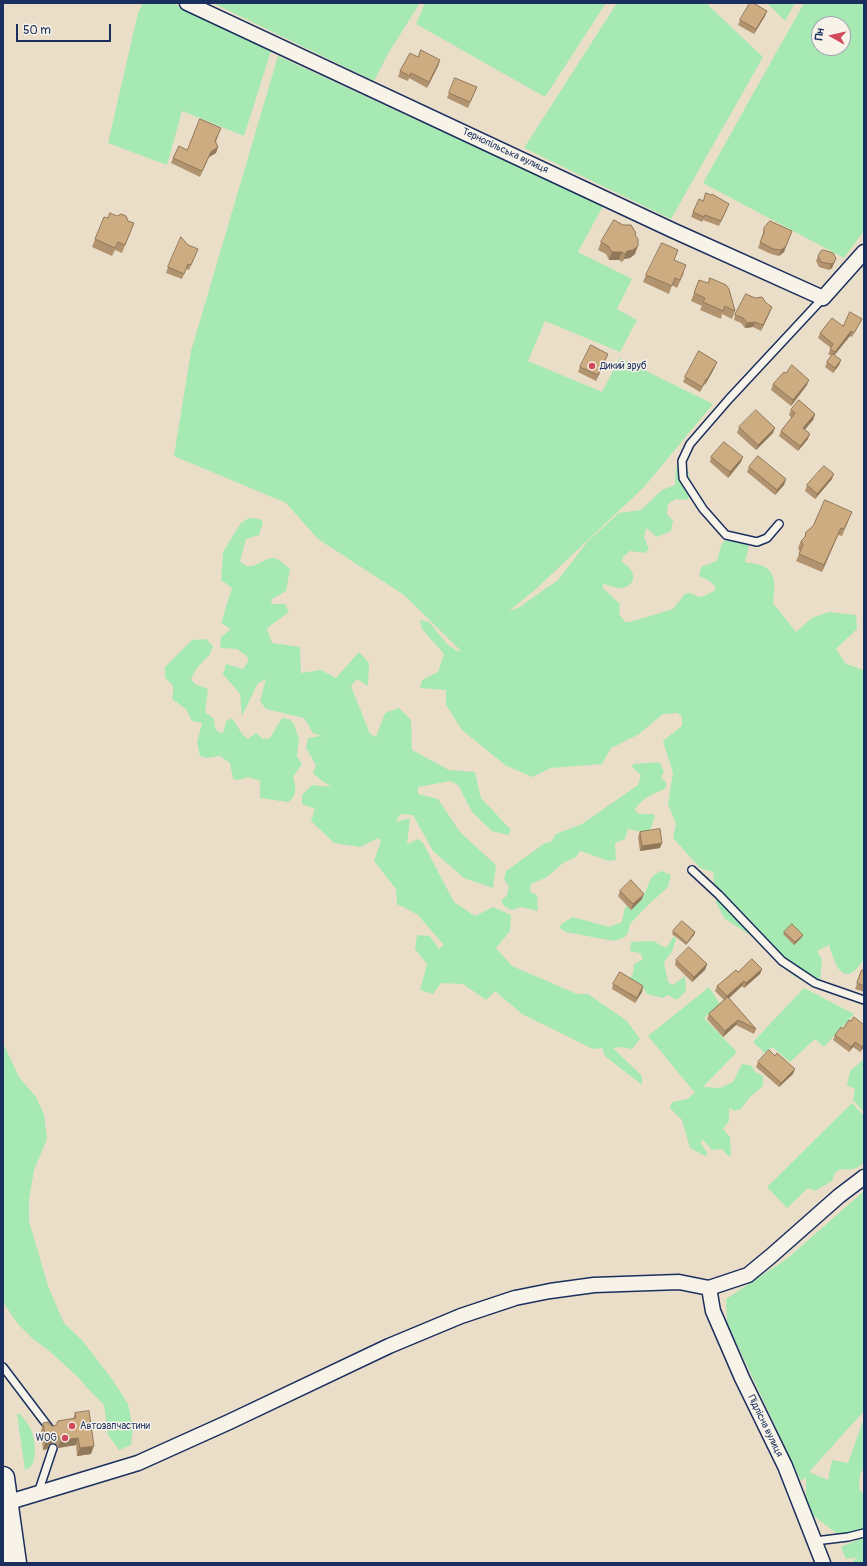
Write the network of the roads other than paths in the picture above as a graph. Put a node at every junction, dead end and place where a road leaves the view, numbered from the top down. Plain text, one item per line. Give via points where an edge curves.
1 (187, 3) edge
2 (864, 252) edge
3 (823, 298) junction
4 (779, 524) dead end
5 (692, 870) dead end
6 (864, 1000) edge
7 (864, 1176) edge
8 (709, 1288) junction
9 (3, 1367) edge
10 (50, 1430) edge
11 (53, 1448) edge
12 (3, 1478) edge
13 (38, 1494) junction
14 (6, 1503) junction
15 (864, 1533) edge
16 (815, 1541) junction
17 (12, 1559) edge
18 (823, 1563) edge

1 - 3 street, Тернопільська вулиця
2 - 3 street
3 - 4 lane via 724,404 690,444 682,461 683,478 703,509 726,534 757,542 767,538
5 - 6 lane via 719,894 782,961 816,983
7 - 8 street via 748,1275
8 - 13 street via 678,1282 594,1285 515,1298 461,1316 390,1346 138,1463
8 - 16 street, Підлісна вулиця via 712,1311 785,1466
9 - 10 lane
11 - 13 lane
12 - 14 highway
13 - 14 street
14 - 17 highway
15 - 16 lane
16 - 18 street, Підлісна вулиця

